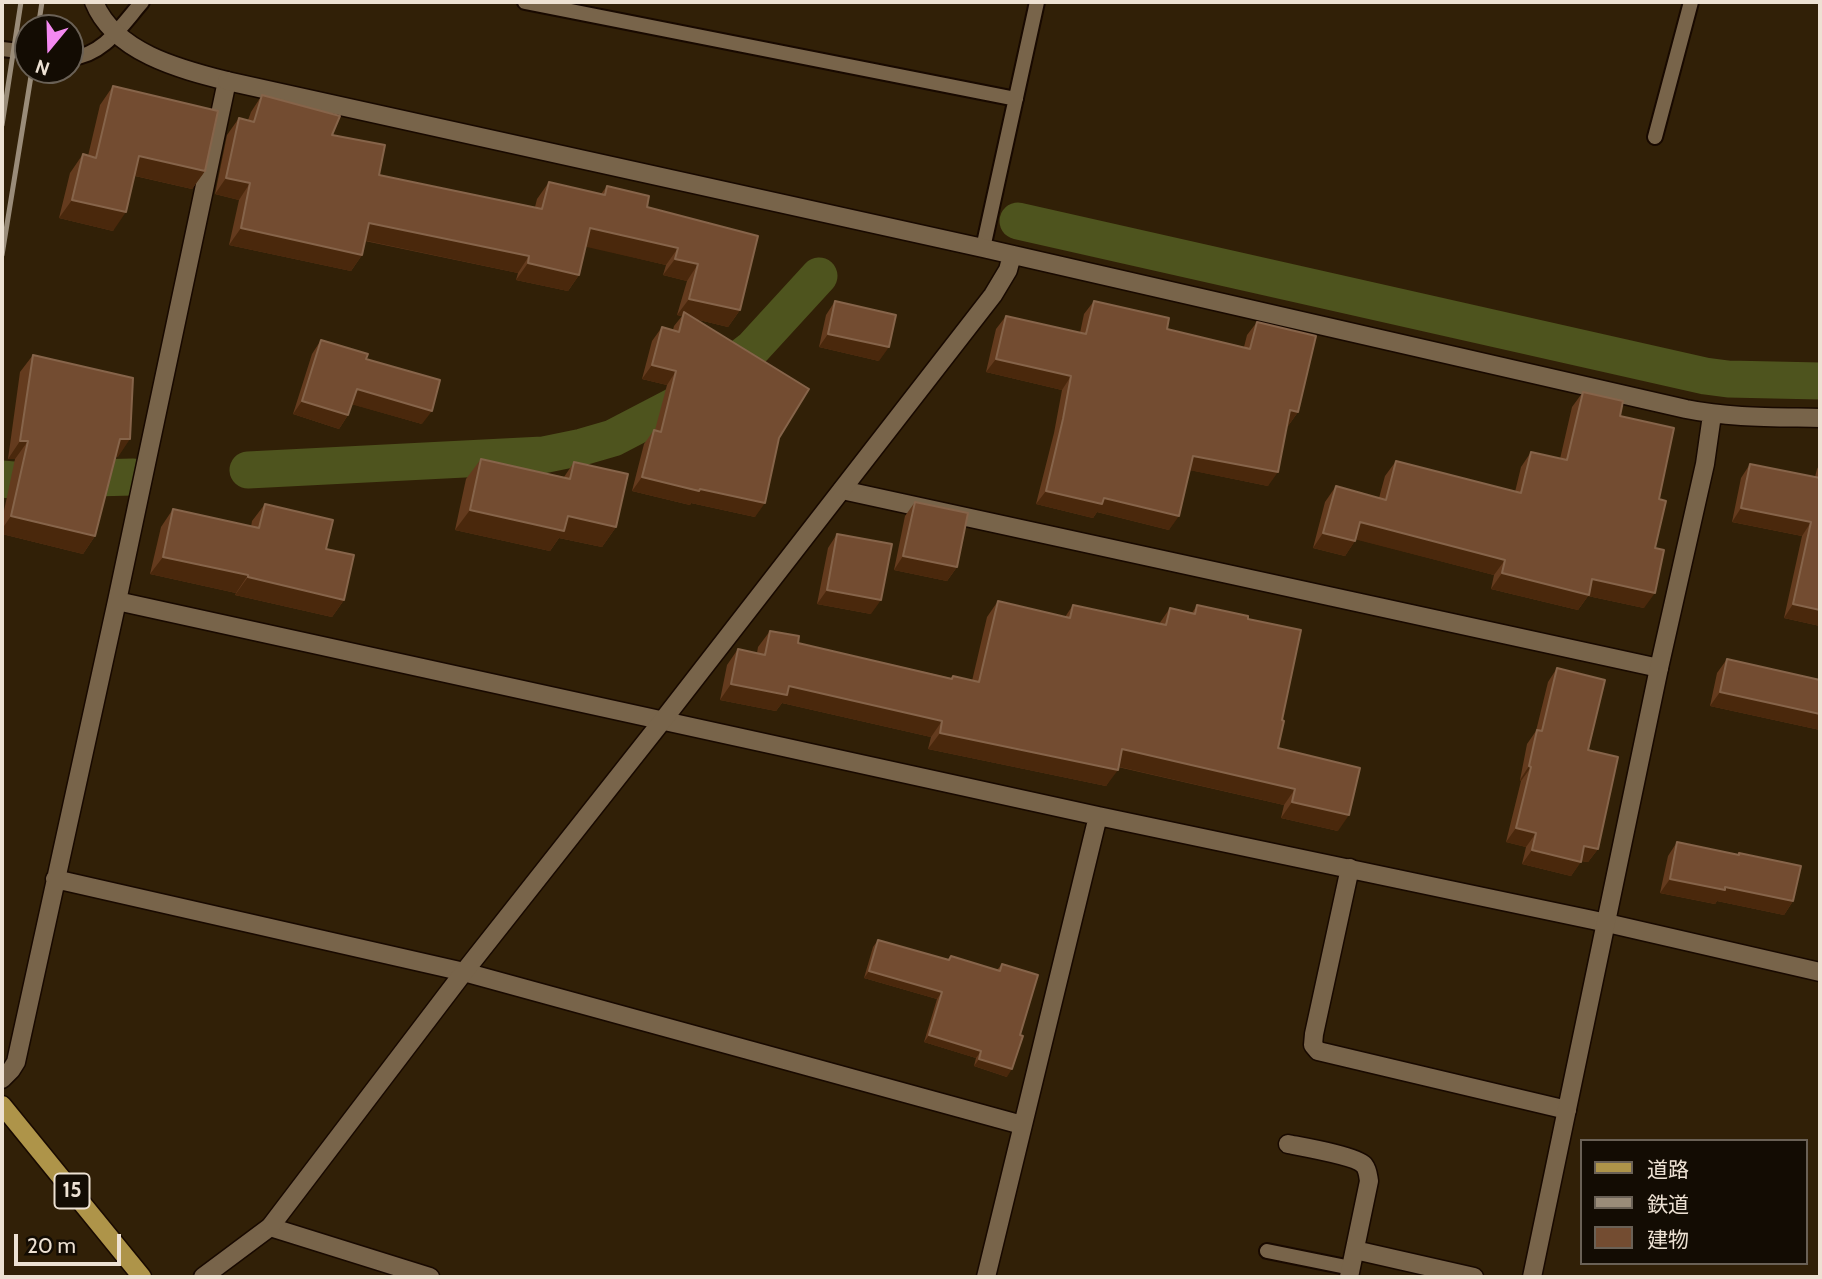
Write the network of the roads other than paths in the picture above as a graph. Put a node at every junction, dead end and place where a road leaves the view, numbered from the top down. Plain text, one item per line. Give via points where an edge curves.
1 (94, 2) edge
2 (142, 2) edge
3 (525, 2) edge
4 (1037, 2) edge
5 (1691, 2) edge
6 (115, 33) junction
7 (84, 55) edge
8 (227, 81) junction
9 (1016, 99) junction
10 (1655, 137) dead end
11 (983, 248) junction
12 (1012, 255) junction
13 (1712, 415) junction
14 (1820, 418) edge
15 (842, 490) junction
16 (117, 601) junction
17 (1659, 668) junction
18 (663, 720) junction
19 (1098, 816) junction
20 (1350, 869) junction
21 (55, 879) junction
22 (1607, 923) junction
23 (464, 972) junction
24 (1820, 972) edge
25 (2, 1079) edge
26 (1567, 1110) junction
27 (4, 1112) edge
28 (1022, 1125) junction
29 (1289, 1144) dead end
30 (270, 1227) junction
31 (1267, 1251) dead end
32 (1351, 1265) edge
33 (142, 1277) edge
34 (203, 1277) edge
35 (430, 1277) edge
36 (986, 1277) edge
37 (1474, 1277) edge
38 (1532, 1277) edge

1 - 6 street
2 - 6 lane
3 - 9 lane
4 - 9 lane
5 - 10 lane
6 - 7 lane
6 - 8 street via 154,58
8 - 11 street
8 - 16 street
9 - 11 lane
11 - 12 street
12 - 13 street
12 - 15 street via 993,295
13 - 14 street
13 - 17 street
15 - 17 street
15 - 18 street
16 - 18 street
16 - 21 street
17 - 22 street
18 - 19 street
18 - 23 street
19 - 20 street
19 - 28 street
20 - 22 street
20 - 26 street via 1312,1045 1318,1051
21 - 23 street
21 - 25 street via 16,1062
22 - 24 street
22 - 26 street
23 - 28 street
23 - 30 street
26 - 38 street
27 - 33 main road, 15
28 - 36 street
29 - 32 street via 1351,1158 1367,1170 1369,1181
30 - 34 street
30 - 35 street
31 - 32 lane
32 - 37 street

